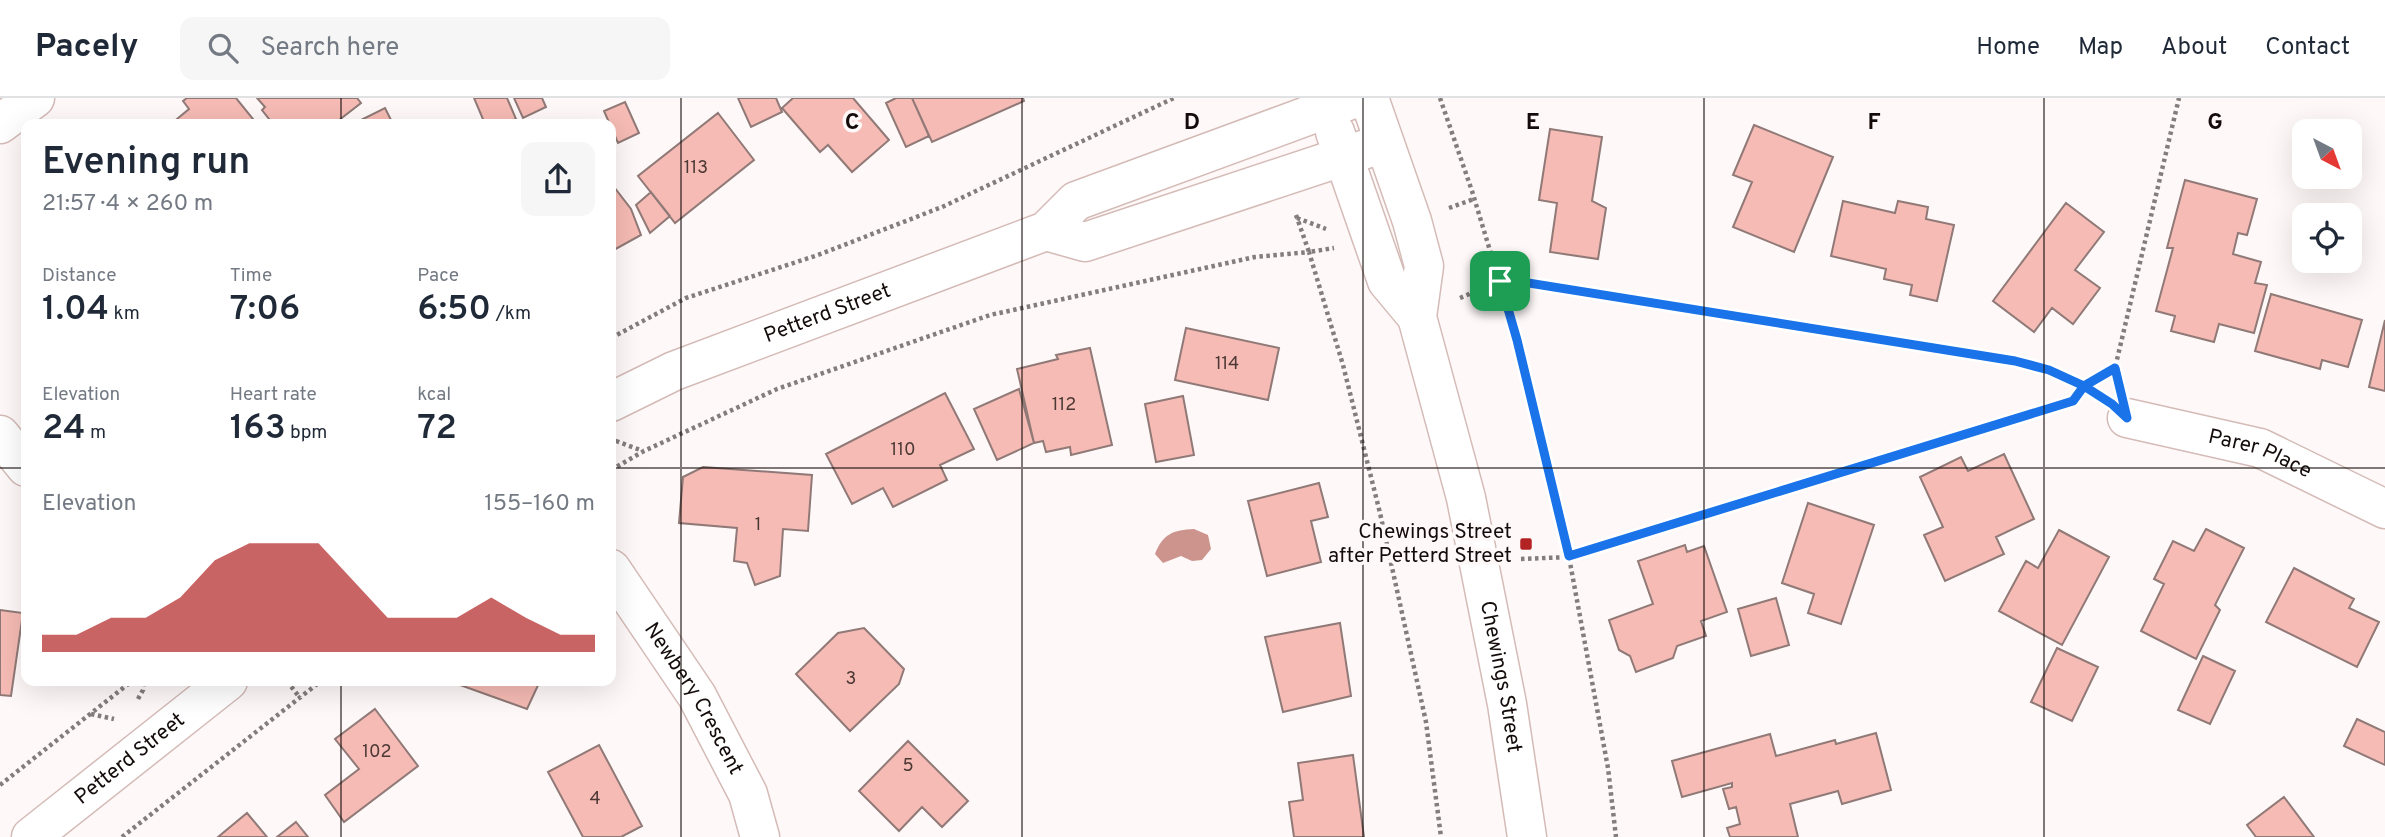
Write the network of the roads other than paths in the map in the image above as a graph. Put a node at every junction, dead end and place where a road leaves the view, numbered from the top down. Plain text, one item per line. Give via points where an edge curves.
1 (35, 98) edge
2 (1369, 98) edge
3 (1336, 102) edge
4 (0, 124) edge
5 (1384, 143) junction
6 (1343, 156) junction
7 (1046, 231) junction
8 (1417, 317) junction
9 (616, 400) edge
10 (2127, 418) road end
11 (0, 435) edge
12 (21, 461) edge
13 (2385, 509) edge
14 (616, 576) edge
15 (209, 687) edge
16 (32, 837) edge
17 (760, 837) edge
18 (1527, 837) edge

1 - 4 street
2 - 5 street, Chewings Street
3 - 6 street, Chewings Street
3 - 7 street, Petterd Street via 1076,201
5 - 6 street
5 - 8 street, Chewings Street via 1424,266
6 - 7 street via 1086,242
6 - 8 street, Chewings Street via 1387,281
7 - 9 street, Petterd Street via 674,371
8 - 18 street, Chewings Street via 1466,498 1507,704
10 - 13 street, Parer Place via 2260,448
11 - 12 street
14 - 17 street, Newbery Crescent via 697,696 748,794
15 - 16 street, Petterd Street

